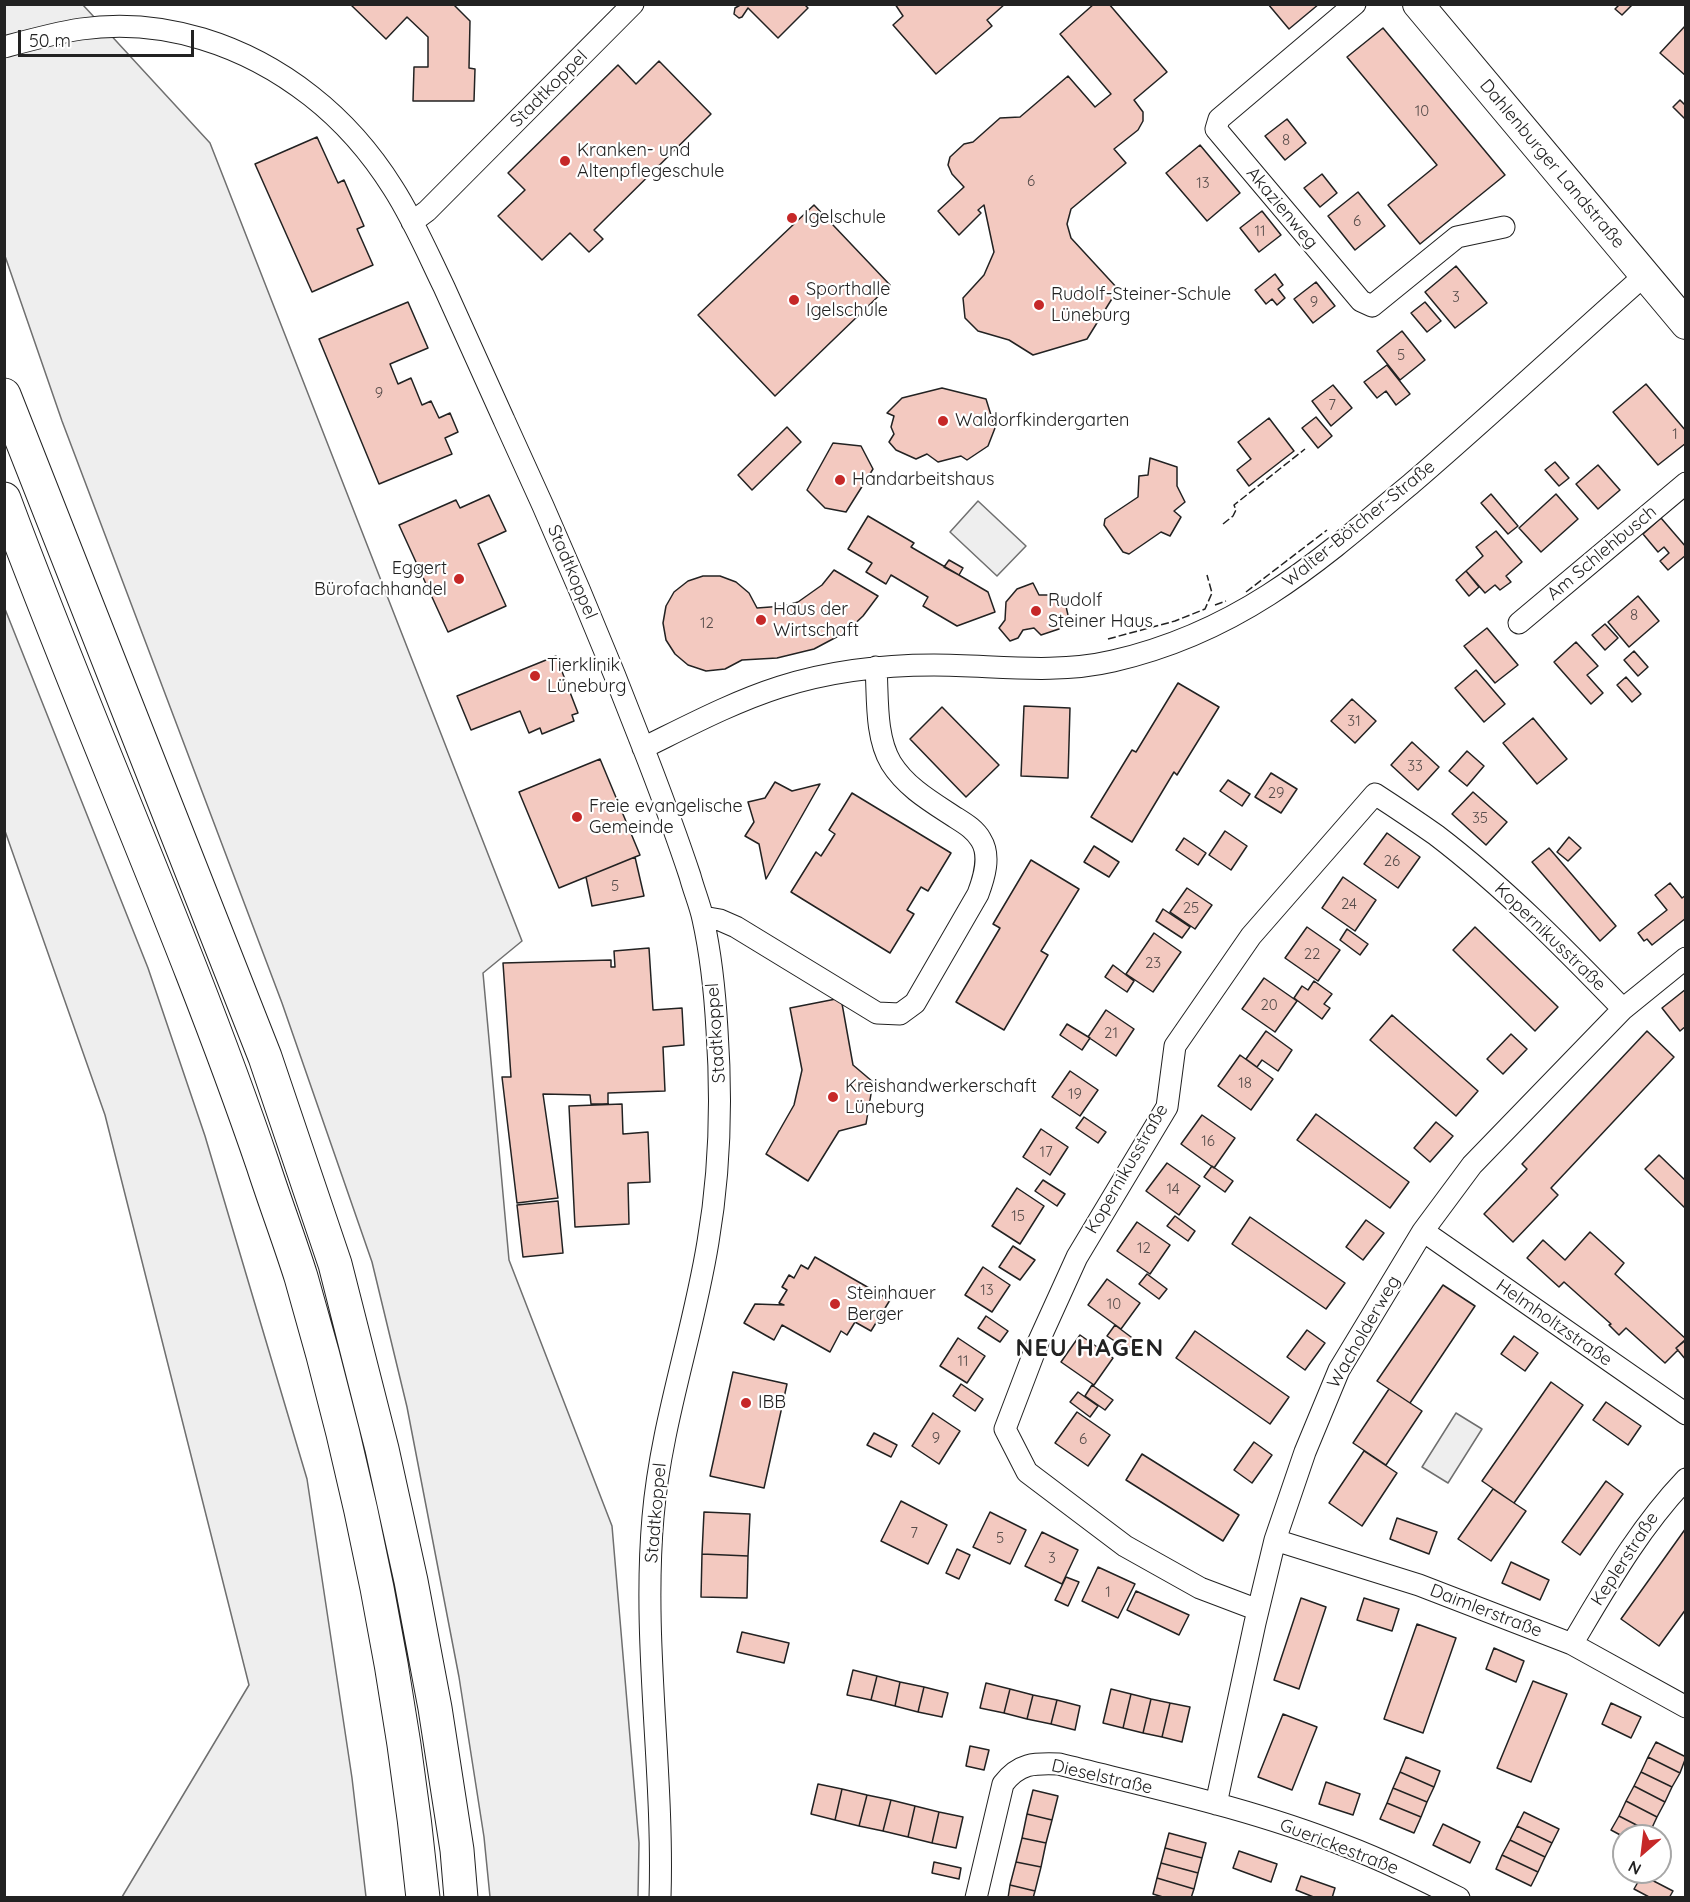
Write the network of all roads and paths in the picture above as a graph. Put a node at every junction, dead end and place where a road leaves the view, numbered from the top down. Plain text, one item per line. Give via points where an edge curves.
1 (633, 4) edge
2 (1355, 4) edge
3 (1418, 4) edge
4 (4, 47) edge
5 (412, 222) junction
6 (1504, 227) dead end
7 (1645, 275) junction
8 (1686, 324) edge
9 (4, 394) edge
10 (1686, 483) edge
11 (4, 499) edge
12 (1519, 623) dead end
13 (876, 667) junction
14 (644, 748) junction
15 (703, 917) junction
16 (1686, 958) edge
17 (1623, 1009) junction
18 (1423, 1231) junction
19 (1686, 1414) edge
20 (1686, 1479) edge
21 (1275, 1540) junction
22 (1258, 1610) junction
23 (1572, 1644) junction
24 (1686, 1707) edge
25 (1215, 1804) junction
26 (423, 1898) edge
27 (461, 1898) edge
28 (660, 1898) edge
29 (976, 1898) edge
30 (1459, 1898) edge

1 - 5 street, Stadtkoppel
2 - 6 street, Akazienweg via 1220,119 1216,129 1361,301 1372,306 1457,237
3 - 7 main road, Dahlenburger Landstraße
4 - 5 street, Stadtkoppel via 91,28 130,26 199,37 242,54 309,94 338,119 393,188
5 - 14 street, Stadtkoppel via 561,545
7 - 8 main road, Dahlenburger Landstraße
7 - 13 street, Walter-Bötcher-Straße via 1338,545 1251,608 1215,627 1144,653 1073,667
9 - 27 highway via 265,1057 335,1264 411,1581 457,1850
10 - 12 street, Am Schlehbusch
11 - 26 highway via 230,1070 300,1275 348,1453 375,1580 400,1724
13 - 14 street, Walter-Bötcher-Straße via 780,687 699,720
13 - 15 street via 880,726 890,761 915,791 973,829 983,842 986,859 978,894 915,1003 900,1014 877,1013 736,927
14 - 15 street, Stadtkoppel
15 - 28 street, Stadtkoppel via 717,1025 721,1116 708,1247 663,1439 652,1520 650,1610
16 - 17 street, Wacholderweg
17 - 18 street, Wacholderweg via 1472,1165
17 - 22 street, Kopernikusstraße via 1489,879 1375,794 1251,936 1175,1046 1167,1107 1077,1257 1005,1429 1028,1472 1125,1546 1200,1588
18 - 19 street, Helmholtzstraße
18 - 21 street, Wacholderweg via 1339,1370
20 - 23 street, Keplerstraße via 1661,1505
21 - 22 street, Wacholderweg
21 - 23 street, Daimlerstraße via 1419,1585
22 - 25 street, Wacholderweg
23 - 24 street, Daimlerstraße
25 - 29 street, Dieselstraße via 1059,1764 1022,1767 1003,1784
25 - 30 street, Guerickestraße via 1344,1845

